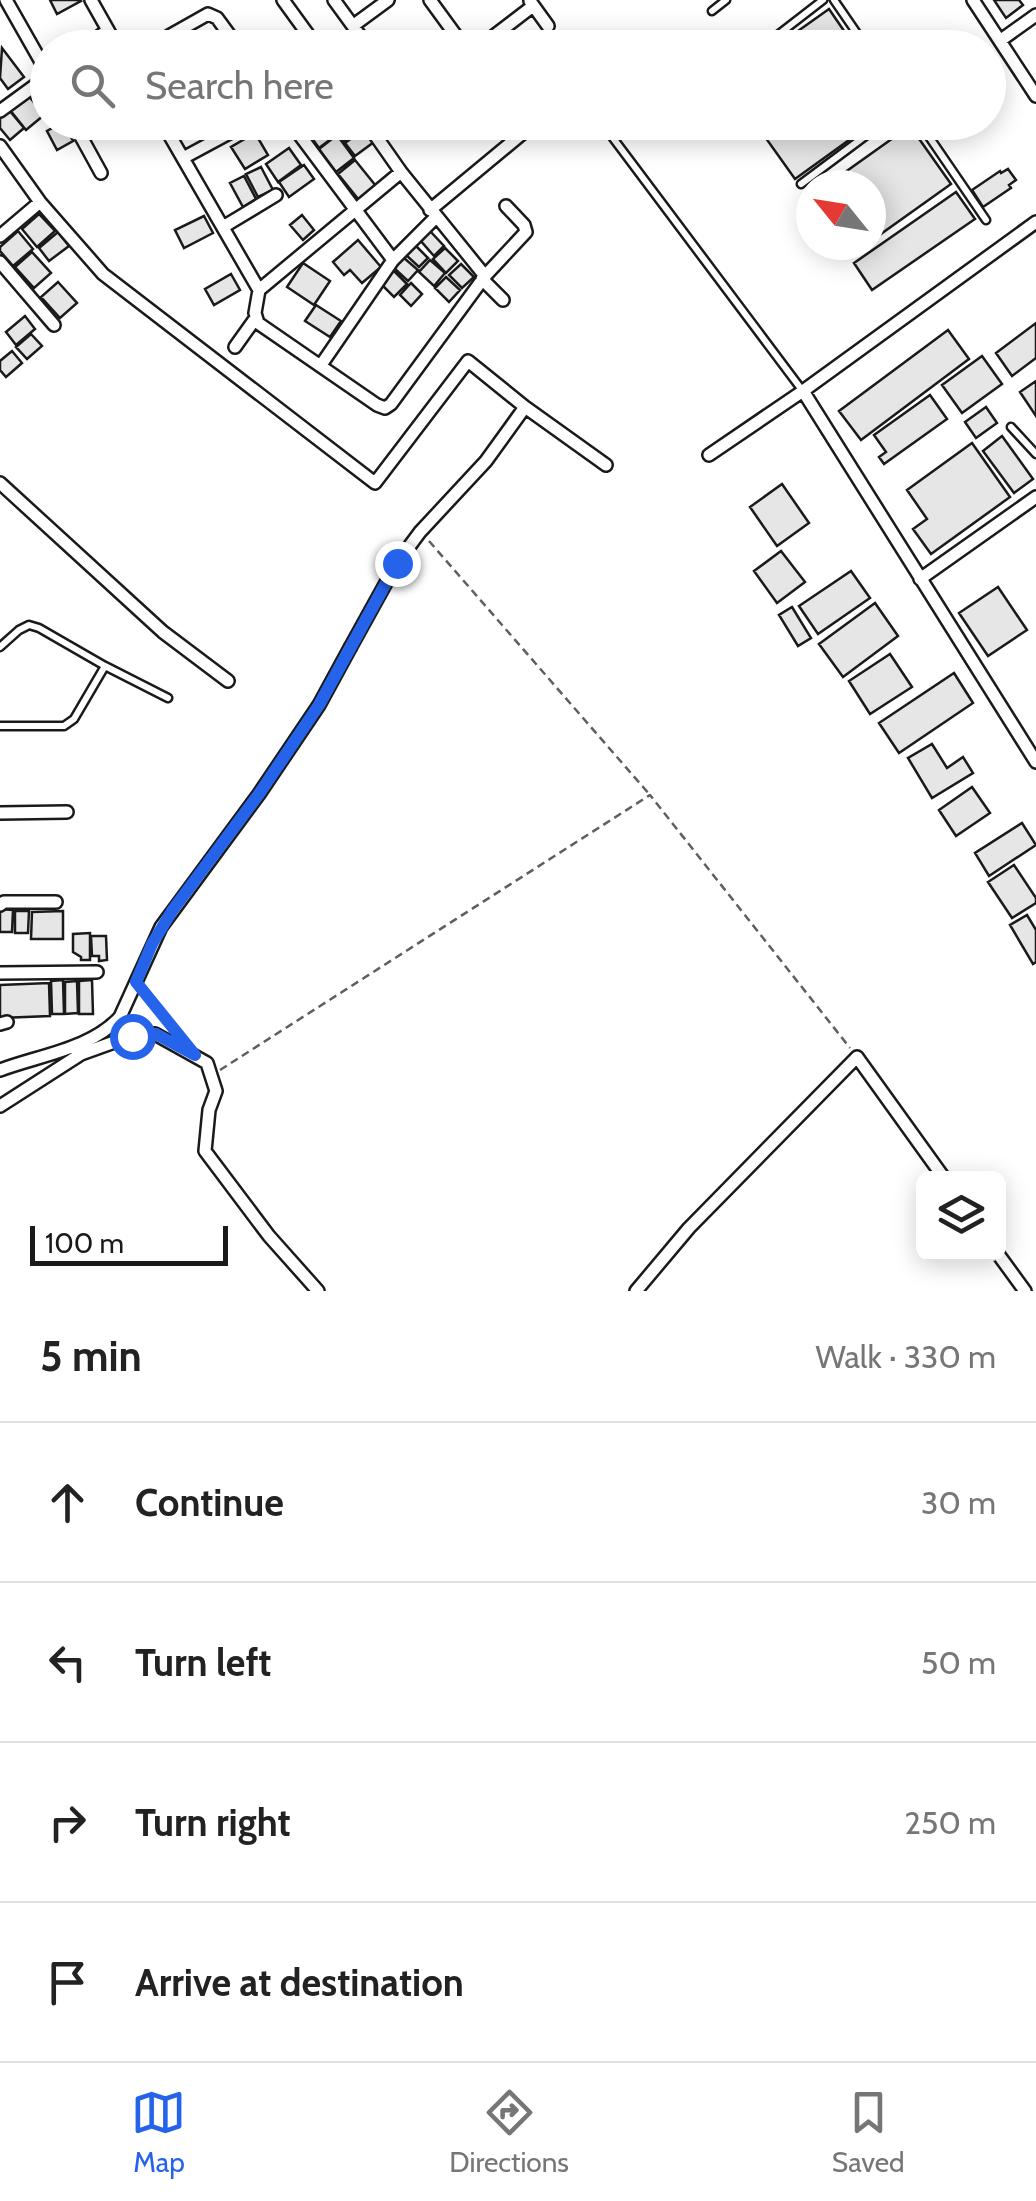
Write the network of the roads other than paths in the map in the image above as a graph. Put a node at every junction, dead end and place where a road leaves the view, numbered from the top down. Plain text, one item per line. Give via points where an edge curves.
1 (6, 0) edge
2 (91, 0) edge
3 (283, 0) edge
4 (334, 0) edge
5 (388, 0) edge
6 (430, 0) edge
7 (726, 0) edge
8 (823, 0) edge
9 (834, 0) edge
10 (973, 0) edge
11 (531, 3) edge
12 (712, 11) dead end
13 (1036, 14) edge
14 (354, 25) junction
15 (548, 26) dead end
16 (108, 30) edge
17 (180, 30) edge
18 (225, 30) edge
19 (305, 30) edge
20 (357, 30) edge
21 (452, 30) edge
22 (499, 30) edge
23 (784, 30) edge
24 (855, 30) edge
25 (994, 30) edge
26 (1006, 36) edge
27 (30, 43) edge
28 (1006, 48) edge
29 (30, 89) edge
30 (1036, 96) edge
31 (0, 112) edge
32 (84, 140) edge
33 (172, 140) edge
34 (217, 140) edge
35 (303, 140) edge
36 (379, 140) edge
37 (516, 140) edge
38 (615, 140) edge
39 (860, 140) edge
40 (931, 140) edge
41 (0, 146) edge
42 (182, 158) junction
43 (820, 170) edge
44 (401, 172) junction
45 (101, 173) dead end
46 (276, 196) dead end
47 (40, 202) junction
48 (506, 206) dead end
49 (353, 210) junction
50 (433, 214) junction
51 (986, 220) dead end
52 (1036, 222) edge
53 (222, 227) junction
54 (0, 236) edge
55 (392, 260) junction
56 (0, 262) edge
57 (483, 278) junction
58 (259, 290) junction
59 (503, 300) dead end
60 (255, 318) junction
61 (54, 325) dead end
62 (235, 348) dead end
63 (321, 366) junction
64 (803, 391) junction
65 (525, 406) junction
66 (1012, 426) dead end
67 (1036, 454) edge
68 (709, 455) dead end
69 (606, 465) dead end
70 (0, 483) edge
71 (1036, 497) edge
72 (920, 580) junction
73 (0, 648) edge
74 (105, 666) junction
75 (228, 681) dead end
76 (168, 698) dead end
77 (0, 726) edge
78 (1036, 762) edge
79 (67, 812) dead end
80 (0, 813) edge
81 (56, 902) dead end
82 (0, 905) edge
83 (97, 972) dead end
84 (0, 974) edge
85 (0, 1070) edge
86 (0, 1106) edge
87 (939, 1171) edge
88 (1003, 1261) edge
89 (318, 1291) edge
90 (636, 1291) edge
91 (1024, 1291) edge

1 - 27 street
2 - 16 street
3 - 19 street
4 - 14 street
5 - 14 street
6 - 21 street
7 - 12 lane
8 - 23 lane
9 - 24 lane
10 - 25 street
11 - 15 street
11 - 22 street
13 - 26 street
14 - 20 street
17 - 18 street via 208,14
28 - 30 street
29 - 31 street
32 - 45 street
33 - 42 street
34 - 42 street
35 - 49 street
36 - 44 street
37 - 50 street
38 - 64 lane
39 - 43 lane
40 - 51 lane
41 - 47 street
42 - 53 street
44 - 49 street
44 - 50 street
46 - 53 street
47 - 54 street
47 - 65 street via 103,274 375,483 468,361
48 - 57 street via 526,232
49 - 55 street
49 - 58 street
50 - 55 street
50 - 57 street
52 - 64 street
53 - 58 street
55 - 63 street
56 - 61 street
57 - 59 street
57 - 63 street via 385,408
58 - 60 street
60 - 62 street
60 - 63 street
64 - 68 street
64 - 72 street
65 - 69 street
65 - 85 street, bridge via 397,563 319,705 161,928 120,1017 90,1040
66 - 67 lane
70 - 75 street via 163,632
71 - 72 street
72 - 78 street
73 - 74 lane via 29,625
74 - 76 lane
74 - 77 lane via 64,726
79 - 80 street
81 - 82 street
83 - 84 street
86 - 89 street via 81,1054 132,1036 156,1034 195,1055 207,1063 216,1091 205,1151
87 - 90 street via 857,1057
88 - 91 street

